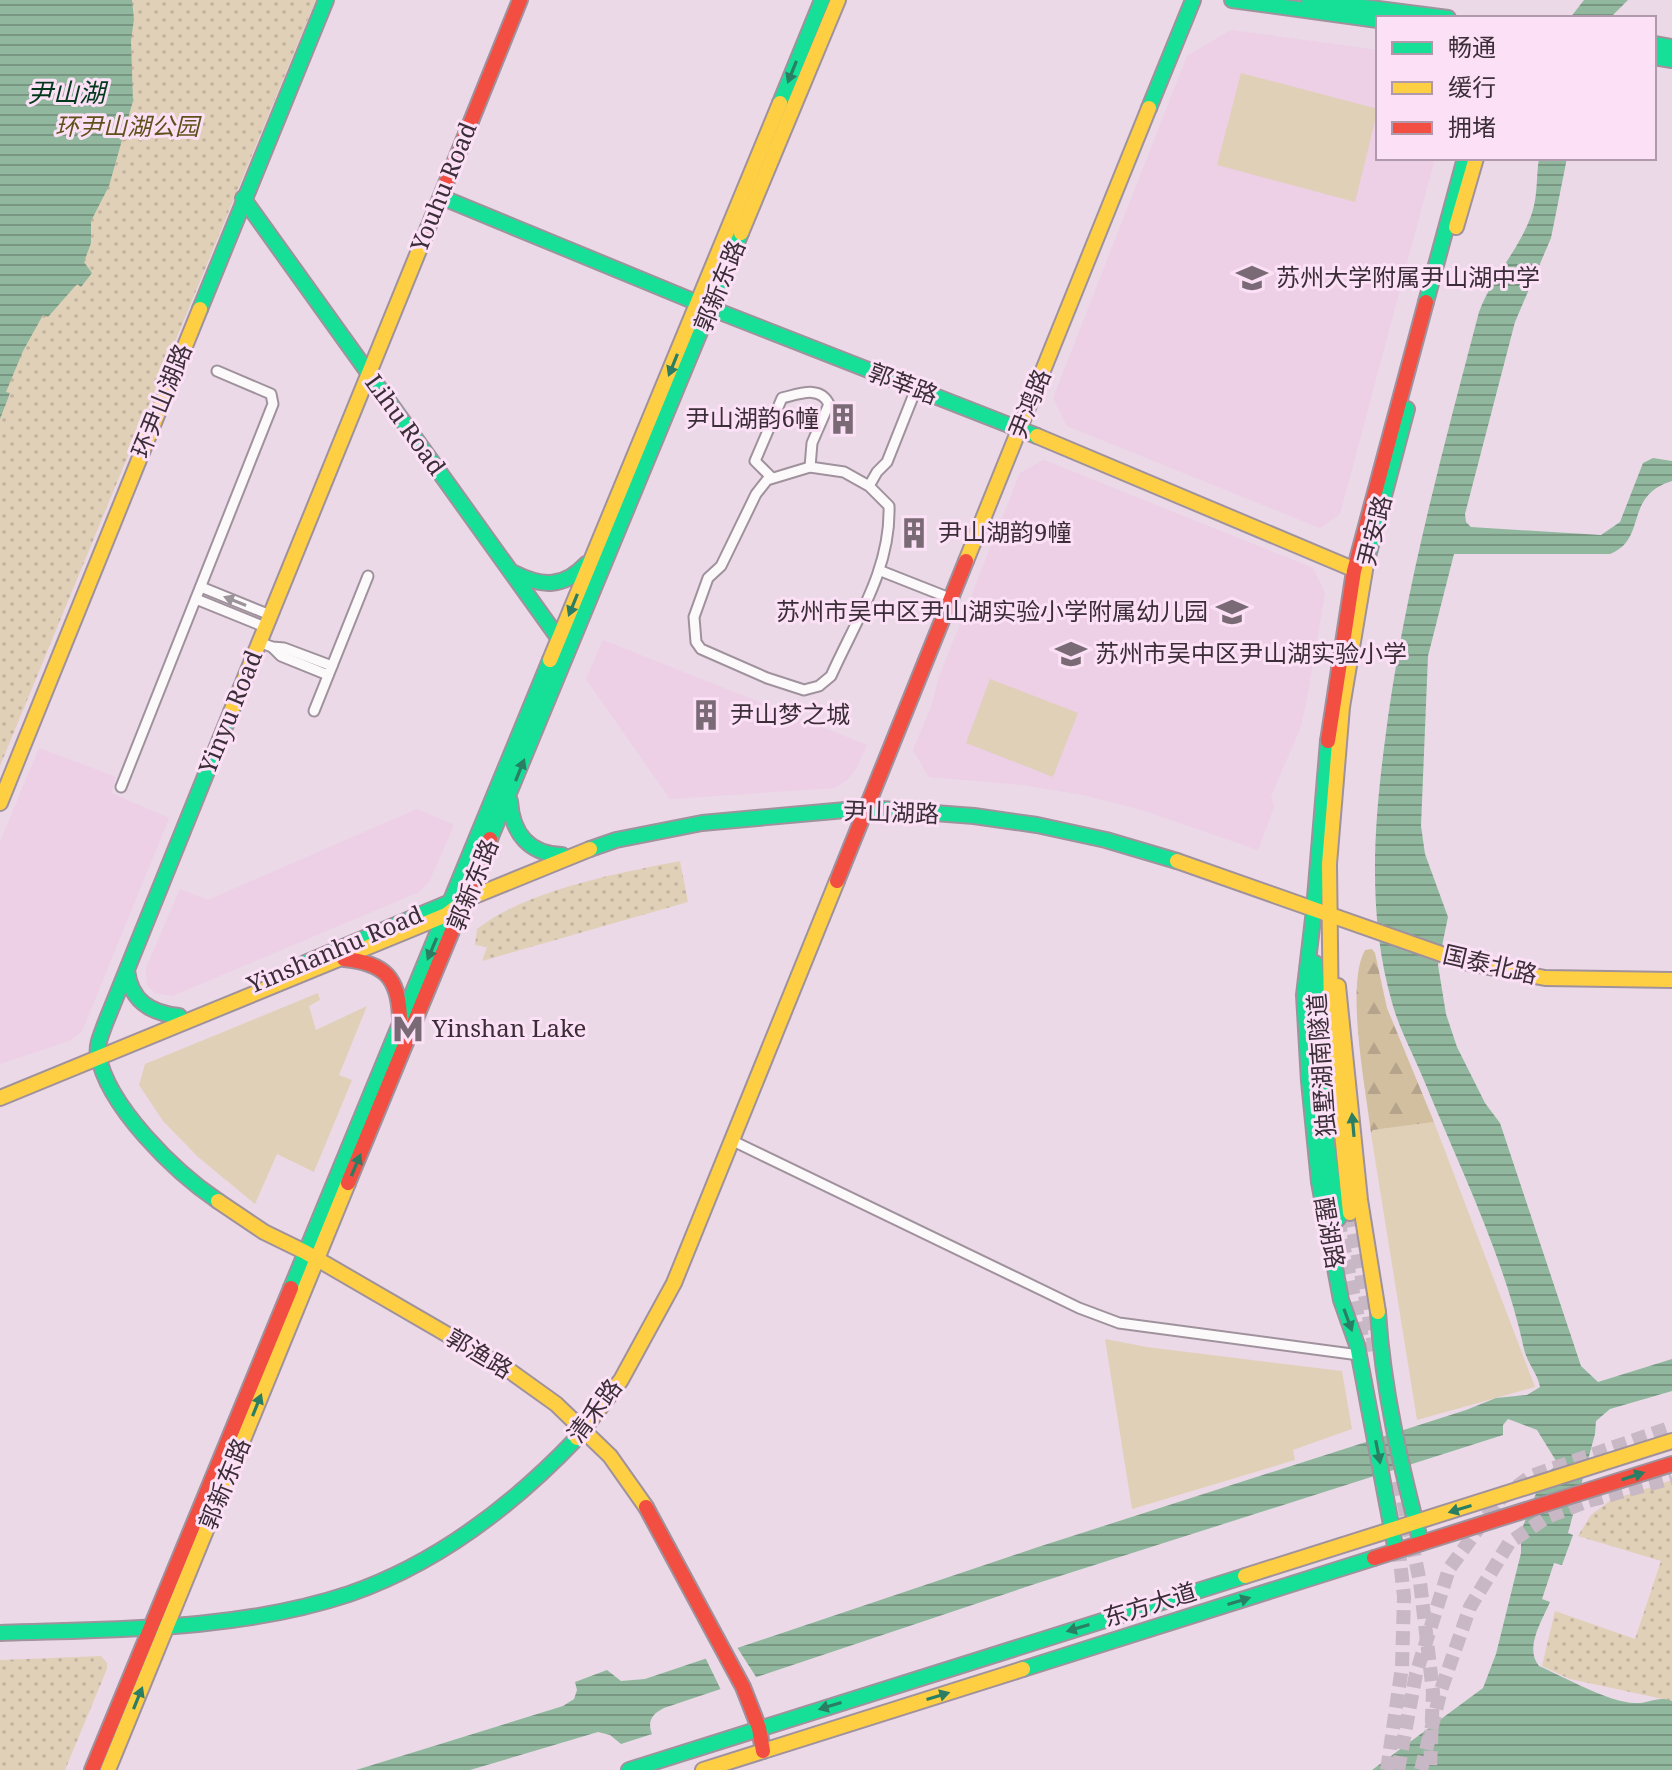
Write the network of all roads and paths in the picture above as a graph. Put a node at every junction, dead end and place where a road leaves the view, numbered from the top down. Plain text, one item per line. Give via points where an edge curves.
1 (326, 0) edge
2 (520, 0) edge
3 (822, 0) edge
4 (838, 0) edge
5 (1193, 0) edge
6 (1232, 0) edge
7 (1309, 0) edge
8 (1433, 16) edge
9 (1376, 20) edge
10 (1464, 160) edge
11 (1475, 160) edge
12 (441, 197) junction
13 (243, 198) junction
14 (704, 305) junction
15 (217, 371) dead end
16 (368, 373) junction
17 (916, 389) junction
18 (1020, 429) junction
19 (810, 467) junction
20 (771, 477) junction
21 (869, 486) junction
22 (595, 553) junction
23 (510, 571) junction
24 (881, 571) junction
25 (1359, 572) junction
26 (368, 576) dead end
27 (201, 587) junction
28 (196, 599) junction
29 (952, 599) junction
30 (268, 621) junction
31 (566, 642) junction
32 (265, 645) junction
33 (330, 671) junction
34 (314, 711) dead end
35 (121, 787) dead end
36 (510, 796) junction
37 (0, 803) edge
38 (868, 808) junction
39 (571, 855) junction
40 (460, 900) junction
41 (1321, 912) junction
42 (446, 915) junction
43 (340, 959) junction
44 (127, 971) junction
45 (1672, 980) edge
46 (179, 1016) junction
47 (400, 1026) junction
48 (97, 1055) junction
49 (0, 1089) edge
50 (0, 1098) edge
51 (731, 1140) junction
52 (1344, 1216) tunnel mouth
53 (311, 1256) junction
54 (1359, 1355) junction
55 (584, 1431) junction
56 (1672, 1441) edge
57 (1672, 1464) edge
58 (1415, 1522) junction
59 (1392, 1529) junction
60 (1421, 1543) junction
61 (1396, 1551) junction
62 (150, 1627) junction
63 (167, 1627) junction
64 (0, 1633) edge
65 (759, 1728) junction
66 (763, 1751) junction
67 (92, 1770) edge
68 (108, 1770) edge
69 (629, 1770) edge
70 (703, 1770) edge

1 - 13 main road, 环尹山湖路
2 - 12 main road, Youhu Road
3 -> 14 main road, 郭新东路
4 - 14 main road, 郭新东路
5 - 18 main road, 尹鸿路
6 - 9 main road
7 - 8 main road
10 - 25 main road, 尹安路
11 - 25 main road, 尹安路
12 - 14 main road, 郭莘路
12 - 16 main road, Youhu Road
13 - 16 main road, Lihu Road
13 - 37 main road, 环尹山湖路
14 - 17 main road, 郭莘路
14 -> 22 main road, 郭新东路
14 - 31 main road, 郭新东路
15 - 27 street via 271,394 273,404
16 - 23 main road, Lihu Road
16 - 30 main road, Yinyu Road
17 - 18 main road, 郭莘路
17 - 21 street via 887,462
18 - 25 main road, 郭莘路
18 - 29 main road, 尹鸿路
19 - 20 street
19 - 20 street via 812,443 829,404 816,392 782,398 755,461
19 - 21 street via 844,472
20 - 24 street via 756,494 721,566 708,578 694,617 701,649 804,690 819,686 831,676
21 - 24 street via 889,506
22 - 23 main road via 574,578 555,585 531,582
22 -> 31 main road, 郭新东路
23 - 31 main road, Lihu Road
24 - 29 street
25 - 41 main road, 尹安路 via 1322,789
26 - 33 street
27 - 28 street
30 -> 27 street
28 - 30 street
28 - 35 street
29 - 38 main road, 尹鸿路
30 - 32 main road, Yinyu Road
36 -> 31 main road, 郭新东路
31 - 40 main road, 郭新东路
32 - 33 street via 281,656
32 - 44 main road, Yinyu Road
33 - 34 street
36 - 39 main road via 511,822 522,840 541,853
36 - 40 main road, 郭新东路
38 - 39 main road, 尹山湖路 via 702,823
38 - 41 main road, 尹山湖路 via 974,816 1106,840
38 - 51 main road, 清禾路
39 - 40 main road, 尹山湖路
40 - 42 main road, Yinshanhu Road
40 - 46 main road, Yinshanhu Road
53 -> 40 main road, 郭新东路
41 - 45 main road, 国泰北路 via 1464,962 1545,978
41 - 52 main road, 独墅湖南隧道 via 1317,1005 1324,1118
41 -> 54 main road, 醒湖路 via 1304,995 1312,1110 1341,1300
58 -> 41 main road, 醒湖路 via 1381,1363 1345,1031
42 - 43 main road, Yinshanhu Road
42 -> 47 main road, 郭新东路
43 - 47 main road via 369,962 389,976 399,997
43 - 48 main road, Yinshanhu Road
44 - 46 main road via 128,988 142,1006 162,1016
44 - 48 main road, Yinyu Road
46 - 48 main road, Yinshanhu Road
47 - 53 main road, 郭新东路
48 - 49 main road, Yinshanhu Road
48 - 50 main road, Yinshanhu Road
48 - 53 main road, 郭渔路 via 126,1114 169,1161 235,1214
51 - 54 street via 1119,1323
51 - 55 main road, 清禾路 via 674,1283 642,1347
53 - 55 main road, 郭渔路 via 510,1371
53 - 62 main road, 郭新东路
63 -> 53 main road, 郭新东路
54 -> 59 main road, 醒湖路
55 - 63 main road, 清禾路 via 489,1517 435,1553 361,1589 274,1613
55 - 65 main road, 郭渔路 via 610,1456 646,1506 743,1687
56 -> 58 main road, 东方大道
60 -> 57 main road, 东方大道
58 - 59 main road, 东方大道
58 - 60 main road, 醒湖路
59 - 61 main road, 醒湖路
59 -> 65 main road, 东方大道
60 - 61 main road, 东方大道
66 -> 61 main road, 东方大道
62 - 63 main road, 清禾路
62 - 64 main road, 清禾路
62 - 67 main road, 郭新东路
68 -> 63 main road, 郭新东路
65 - 66 main road, 郭渔路
65 - 69 main road, 东方大道
66 - 70 main road, 东方大道

